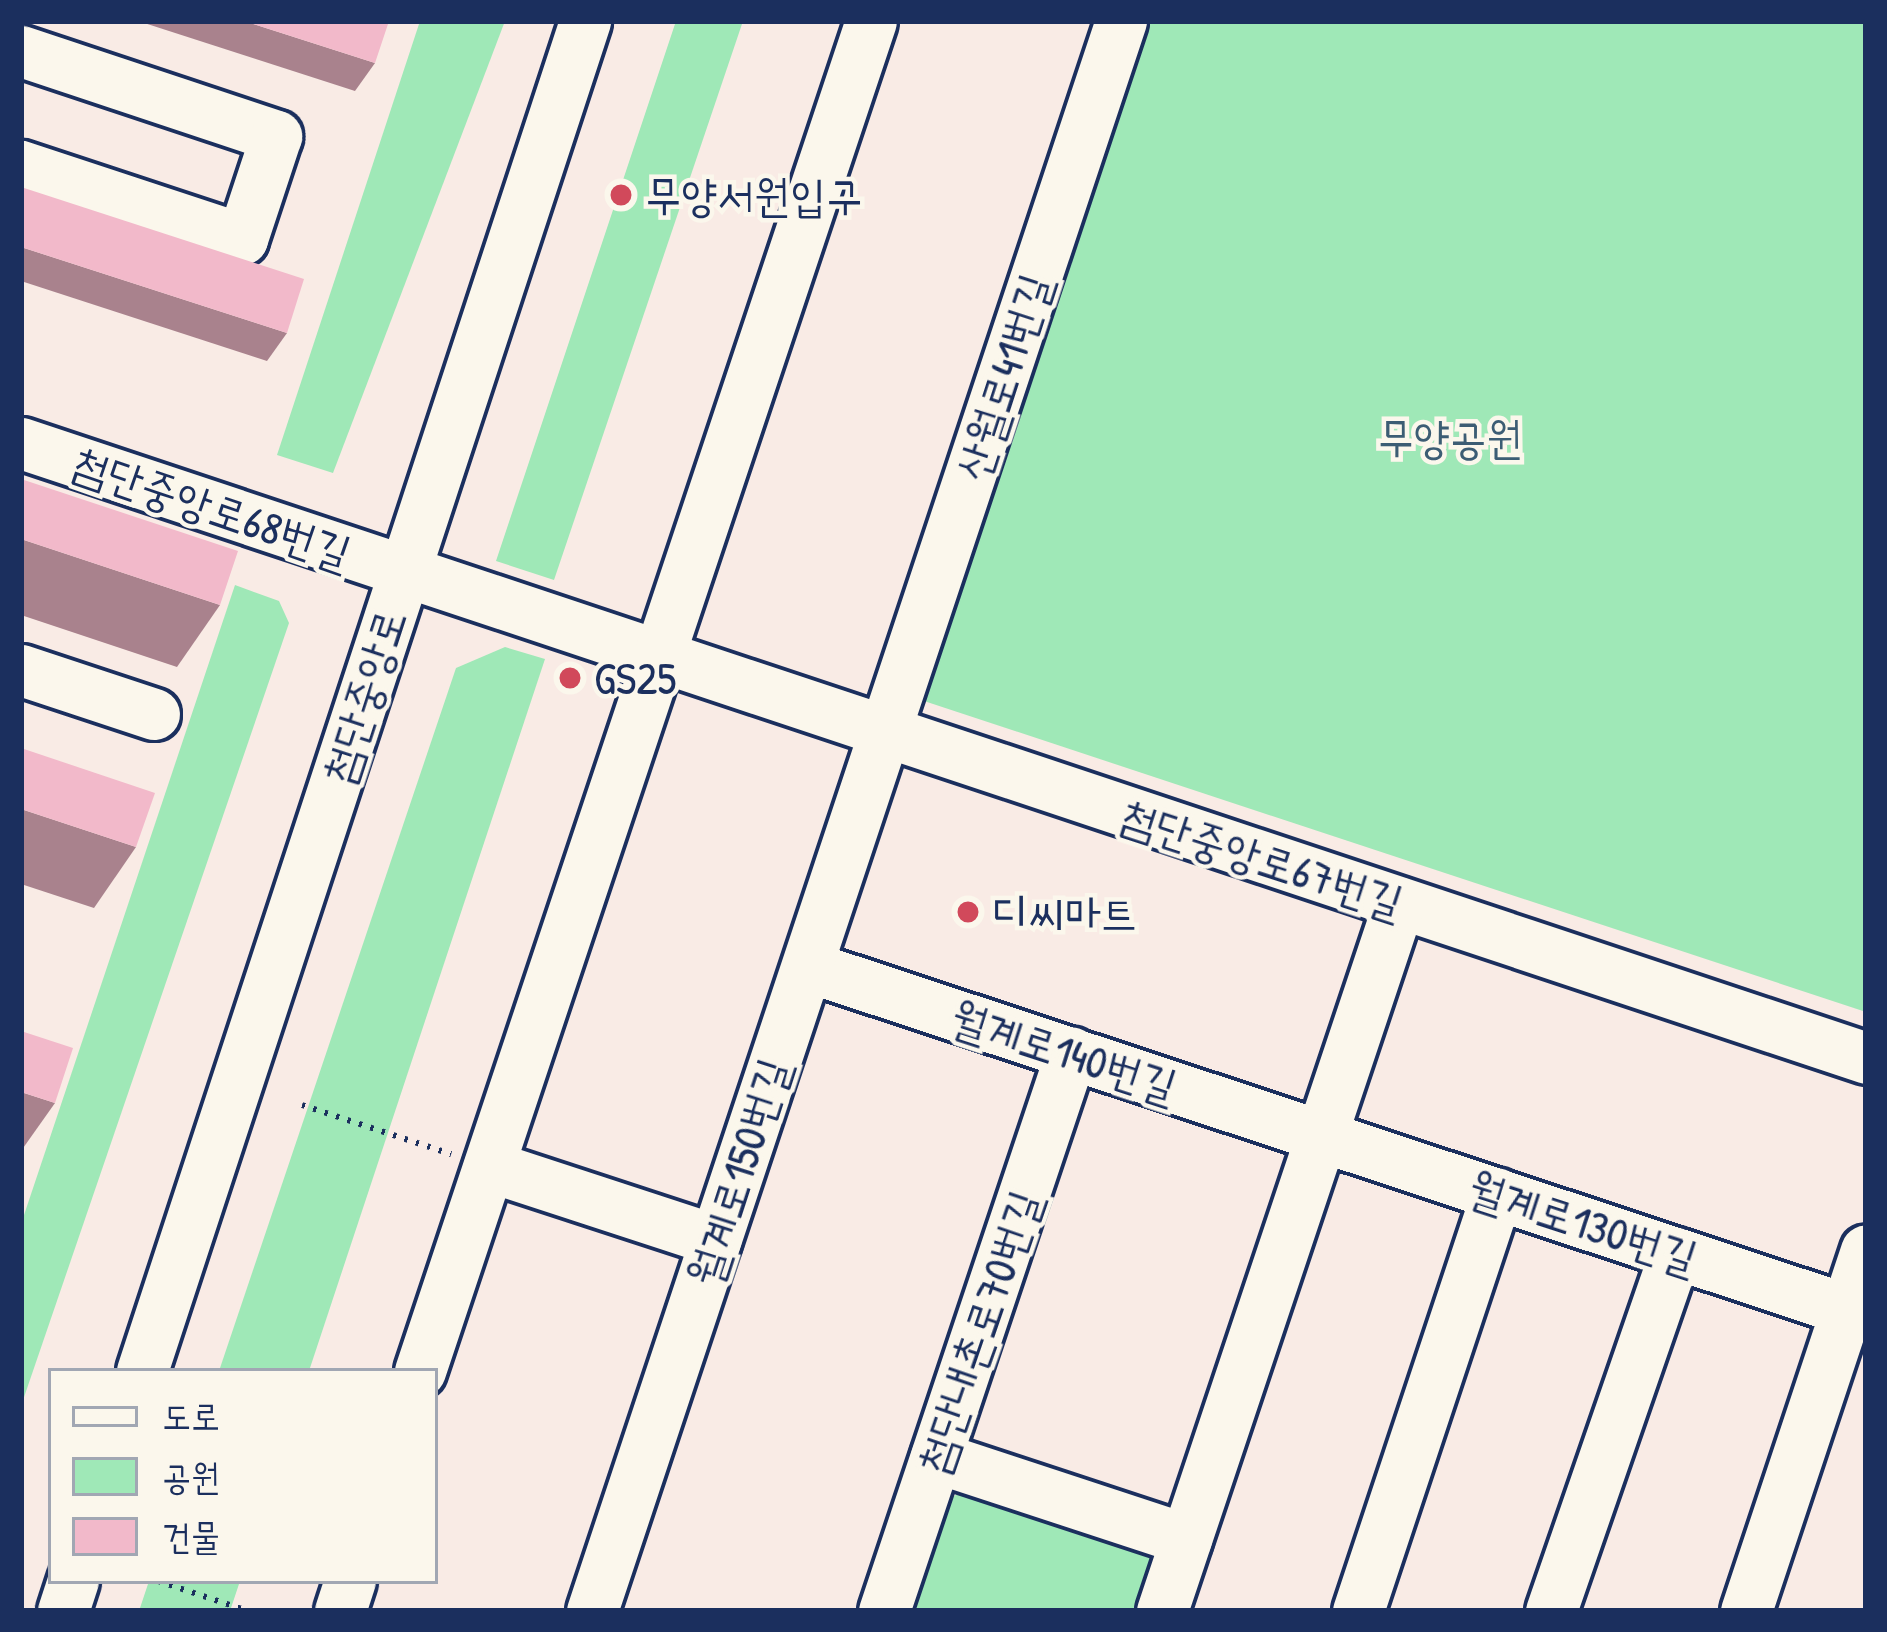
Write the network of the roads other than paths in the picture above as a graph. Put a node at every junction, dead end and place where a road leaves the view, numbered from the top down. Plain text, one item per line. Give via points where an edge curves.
1 (585, 21) edge
2 (871, 21) edge
3 (1121, 21) edge
4 (21, 51) edge
5 (21, 166) edge
6 (21, 443) edge
7 (404, 572) junction
8 (658, 658) junction
9 (21, 670) edge
10 (154, 714) dead end
11 (884, 733) junction
12 (1399, 903) junction
13 (807, 966) junction
14 (1071, 1053) junction
15 (1866, 1058) edge
16 (1321, 1136) junction
17 (489, 1166) junction
18 (1497, 1194) junction
19 (716, 1240) junction
20 (1866, 1250) edge
21 (1675, 1252) junction
22 (1856, 1313) edge
23 (143, 1368) edge
24 (421, 1368) edge
25 (936, 1457) junction
26 (1186, 1539) junction
27 (592, 1611) edge
28 (884, 1611) edge
29 (1162, 1611) edge
30 (1358, 1611) edge
31 (1551, 1611) edge
32 (1746, 1611) edge

1 - 7 street, 첨단중앙로
2 - 8 street
3 - 11 street, 산월로41번길
4 - 5 street via 276,136 242,239
6 - 7 street, 첨단중앙로68번길
7 - 8 street, 첨단중앙로67번길
7 - 23 street, 첨단중앙로
8 - 11 street, 첨단중앙로67번길
8 - 17 street
9 - 10 street
11 - 12 street, 첨단중앙로67번길
11 - 13 street, 월계로150번길
12 - 15 street, 첨단중앙로67번길
12 - 16 street
13 - 14 street, 월계로140번길
13 - 19 street, 월계로150번길
14 - 16 street, 월계로140번길
14 - 25 street, 첨단내촌로70번길
16 - 18 street, 월계로130번길
16 - 26 street
17 - 19 street
17 - 24 street
18 - 21 street, 월계로130번길
18 - 30 street
19 - 27 street, 월계로150번길
20 - 22 street
21 - 22 street, 월계로130번길
21 - 31 street
22 - 32 street
25 - 26 street
25 - 28 street, 첨단내촌로70번길
26 - 29 street

